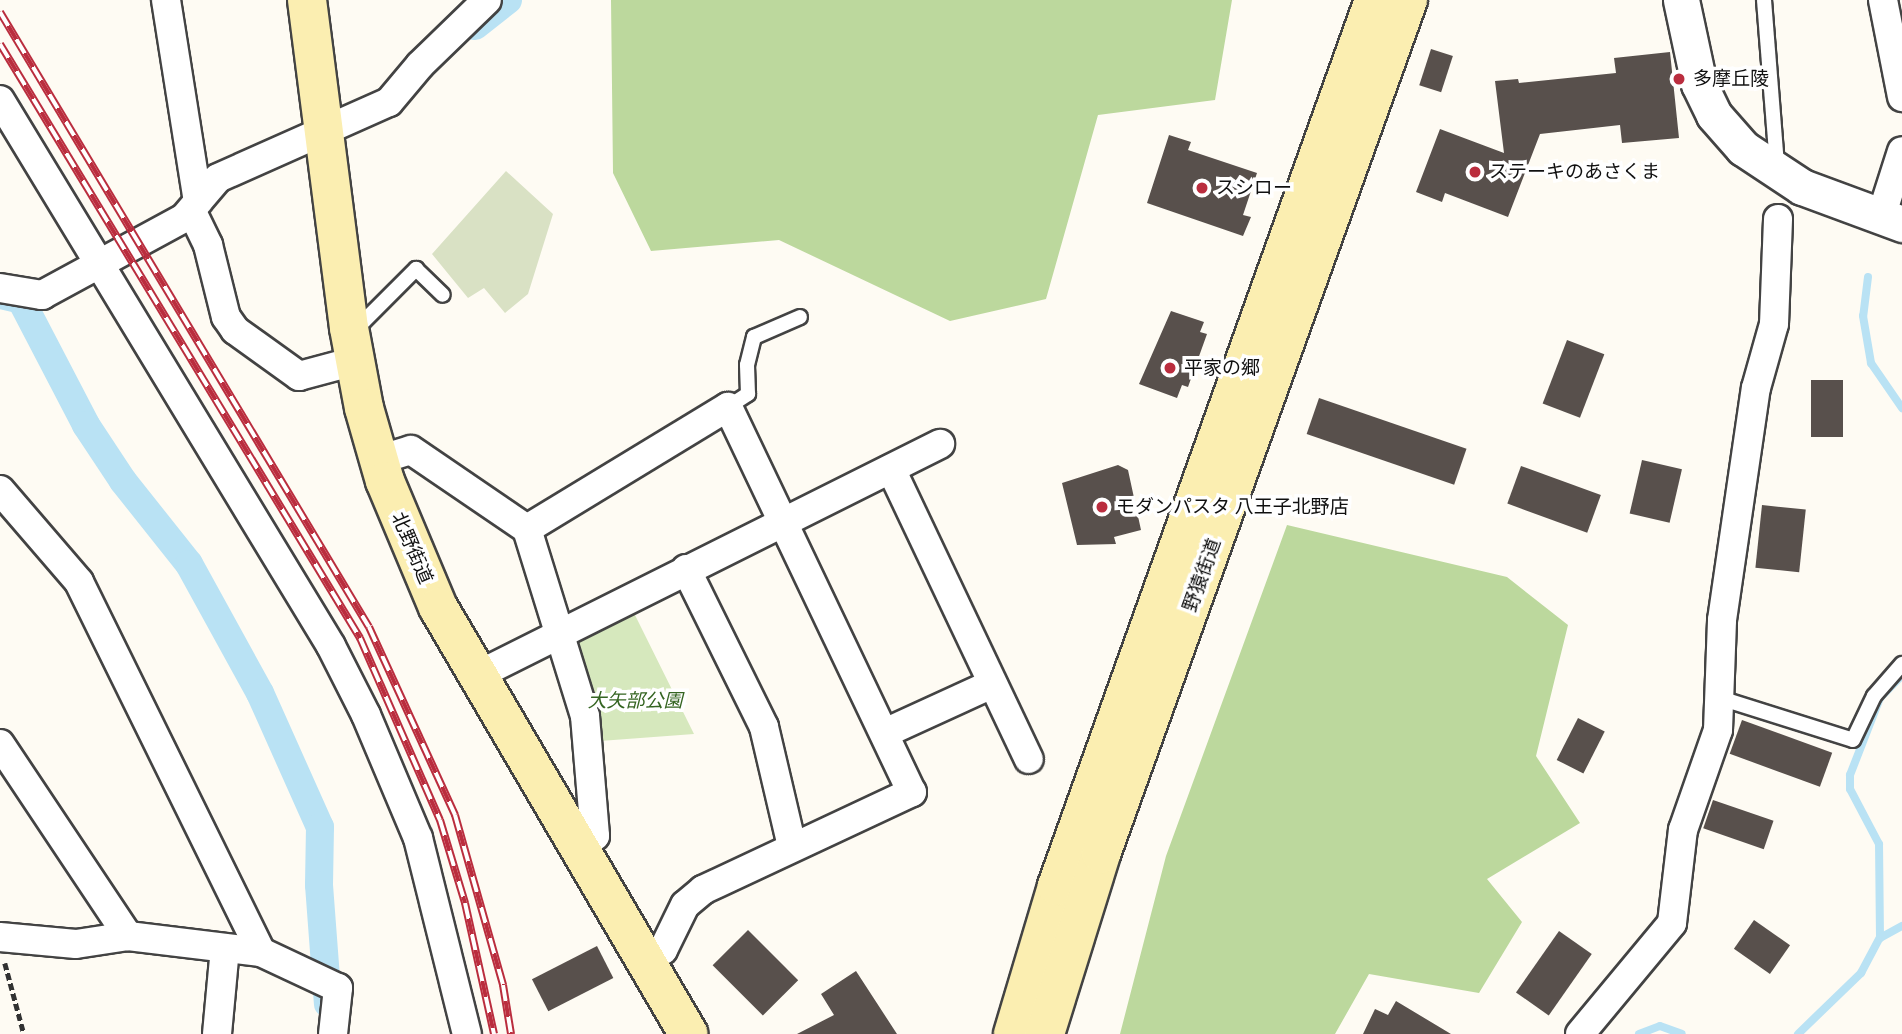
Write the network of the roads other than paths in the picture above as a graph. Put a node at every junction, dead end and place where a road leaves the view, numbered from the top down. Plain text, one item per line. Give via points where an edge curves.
1 (166, 0) edge
2 (307, 0) edge
3 (487, 0) edge
4 (1374, 0) edge
5 (1408, 0) edge
6 (1681, 0) edge
7 (1764, 0) edge
8 (1883, 0) edge
9 (1902, 97) edge
10 (0, 100) edge
11 (326, 130) junction
12 (1902, 151) edge
13 (1777, 172) junction
14 (195, 207) junction
15 (1778, 219) dead end
16 (1891, 220) edge
17 (100, 263) junction
18 (0, 288) edge
19 (443, 295) dead end
20 (800, 317) dead end
21 (352, 345) junction
22 (728, 407) junction
23 (940, 444) dead end
24 (378, 460) junction
25 (891, 469) junction
26 (0, 489) edge
27 (784, 522) junction
28 (527, 529) junction
29 (686, 569) junction
30 (562, 631) junction
31 (1902, 664) edge
32 (476, 676) junction
33 (992, 684) junction
34 (1720, 698) junction
35 (885, 733) junction
36 (0, 744) edge
37 (1028, 759) dead end
38 (792, 846) junction
39 (577, 849) junction
40 (128, 936) junction
41 (2, 948) edge
42 (225, 948) junction
43 (261, 952) junction
44 (646, 960) junction
45 (217, 1034) edge
46 (333, 1034) edge
47 (467, 1034) edge
48 (689, 1034) edge
49 (1013, 1034) edge
50 (1045, 1034) edge
51 (1580, 1034) edge

1 - 14 street
2 - 11 main road, 北野街道
3 - 11 street via 389,102 344,126
4 - 49 main road, 野猿街道 via 1053,897
5 - 50 main road, 野猿街道 via 1089,888
6 - 13 street via 1699,84 1714,115 1743,149
7 - 13 lane
8 - 9 street
10 - 17 street
11 - 14 street via 218,178
11 - 21 main road, 北野街道
12 - 16 street
13 - 16 street via 1830,200
14 - 17 street
14 - 21 street via 226,317 235,330 299,376
15 - 34 street via 1774,324 1756,388 1722,620
17 - 18 street via 42,295
17 - 47 street via 331,646 366,715 418,838
19 - 21 lane via 416,269 364,321
20 - 22 lane via 754,337 747,365 748,394
21 - 24 main road, 北野街道
22 - 27 street
22 - 28 street
23 - 25 street
24 - 28 street via 411,450
24 - 32 main road, 北野街道 via 438,607
25 - 27 street
25 - 33 street
26 - 43 street via 79,582
27 - 29 street
27 - 35 street
28 - 30 street
29 - 30 street
29 - 38 street via 764,727
30 - 32 street
30 - 39 street via 585,716 595,836
31 - 34 lane via 1874,696 1853,740
32 - 39 main road, 北野街道
33 - 35 street
33 - 37 street
34 - 51 street via 1718,730 1683,830 1672,923
35 - 38 street via 912,792
36 - 40 street
38 - 44 street via 703,890 685,905 663,950
39 - 44 main road, 北野街道
40 - 41 street
40 - 42 street
42 - 43 street
42 - 45 street
43 - 46 street via 338,988
44 - 48 main road, 北野街道

